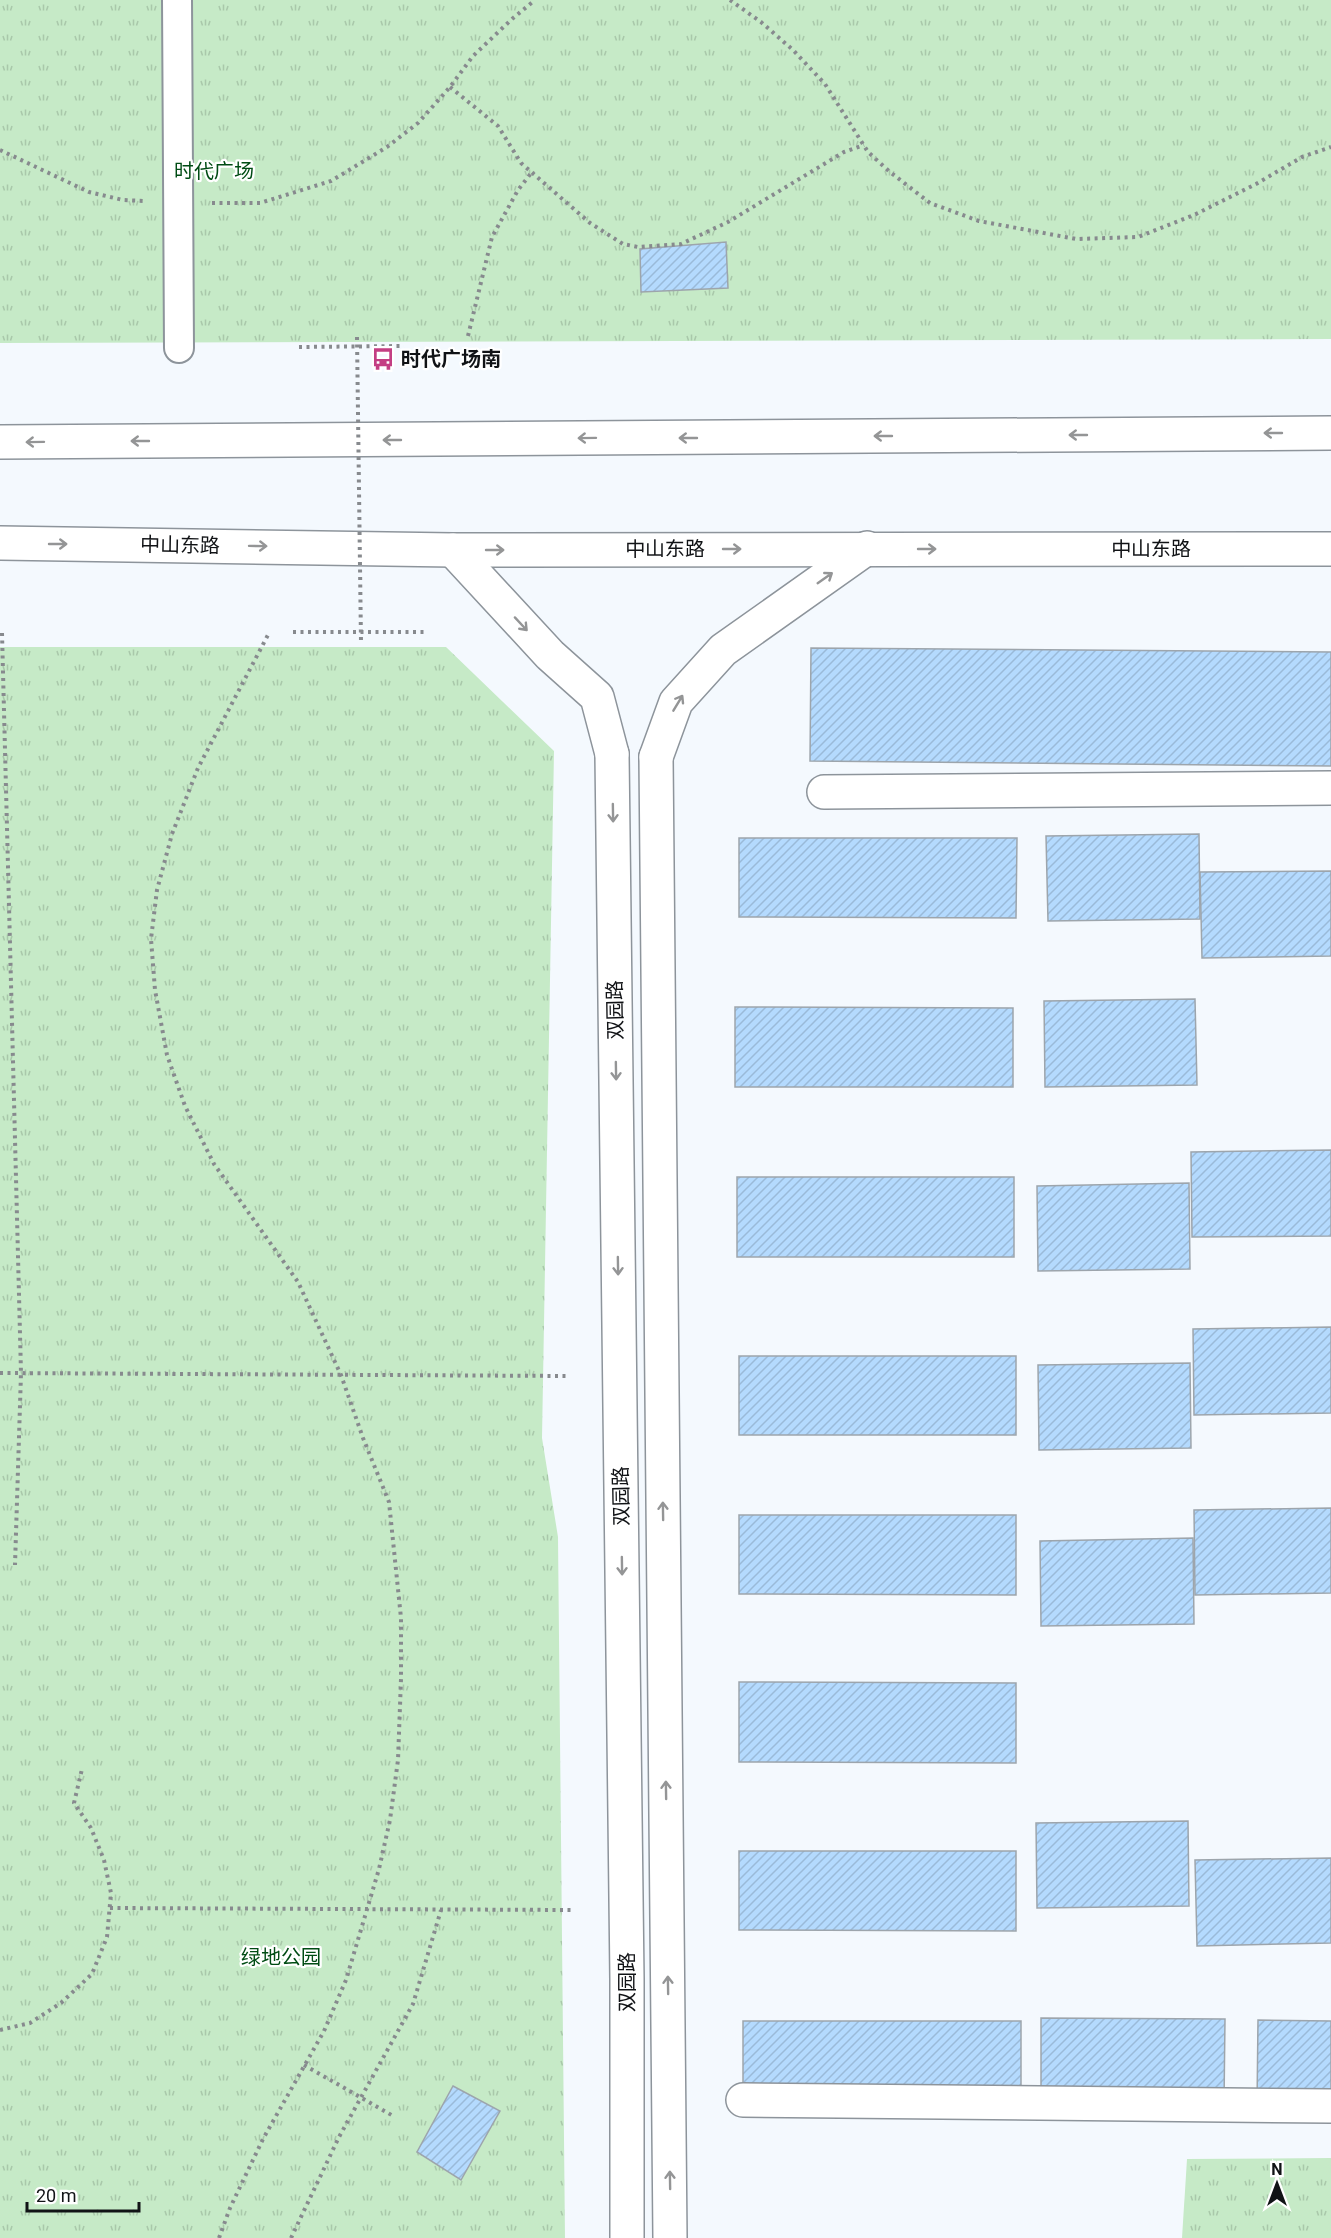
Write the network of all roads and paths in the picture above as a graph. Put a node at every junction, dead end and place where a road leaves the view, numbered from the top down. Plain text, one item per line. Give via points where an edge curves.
1 (177, 0) edge
2 (535, 0) edge
3 (730, 0) edge
4 (450, 87) junction
5 (864, 145) junction
6 (1331, 147) edge
7 (0, 150) edge
8 (532, 172) junction
9 (178, 204) junction
10 (468, 336) dead end
11 (357, 337) dead end
12 (357, 346) junction
13 (404, 346) dead end
14 (299, 347) dead end
15 (179, 348) dead end
16 (1331, 433) edge
17 (0, 442) edge
18 (0, 543) edge
19 (867, 548) junction
20 (1331, 549) edge
21 (453, 550) junction
22 (293, 632) dead end
23 (361, 632) junction
24 (428, 632) dead end
25 (2, 633) dead end
26 (269, 633) dead end
27 (361, 642) dead end
28 (1331, 788) edge
29 (824, 792) dead end
30 (0, 1373) edge
31 (21, 1373) junction
32 (341, 1375) junction
33 (567, 1376) dead end
34 (15, 1565) dead end
35 (82, 1769) dead end
36 (110, 1908) junction
37 (367, 1910) junction
38 (441, 1910) junction
39 (572, 1910) dead end
40 (0, 2030) edge
41 (304, 2065) junction
42 (362, 2098) junction
43 (743, 2100) dead end
44 (1331, 2106) edge
45 (395, 2117) dead end
46 (219, 2238) edge
47 (291, 2238) edge
48 (627, 2238) edge
49 (670, 2238) edge

1 - 9 street
2 - 4 path via 473,56
3 - 5 path via 793,50 825,84
4 - 8 path via 498,126 521,163
4 - 9 path via 418,123 331,181 260,203
5 - 6 path via 890,172 930,203 979,221 1076,239 1138,237 1194,215 1302,157
5 - 8 path via 844,152 728,222 681,244 623,244 590,223
7 - 9 path via 89,192 123,200
8 - 10 path via 492,237
9 - 15 street
11 - 12 path, bridge
12 - 13 path
12 - 14 path
12 - 23 path, bridge
16 -> 17 main road
18 -> 21 main road, 中山东路
19 -> 20 main road, 中山东路
21 -> 19 main road, 中山东路
49 -> 19 main road, 双园路 via 656,757 676,702 723,650
21 -> 48 main road, 双园路 via 550,654 597,697 612,754
22 - 23 path
23 - 24 path
23 - 27 path, bridge
25 - 31 path
26 - 32 path via 198,768 172,834 156,890 151,939 155,990 167,1055 185,1106 214,1164 298,1282
28 - 29 main road
30 - 31 path
31 - 32 path
31 - 34 path
32 - 33 path
32 - 37 path via 389,1502 401,1618 398,1760 380,1869
35 - 36 path via 74,1803 91,1828 104,1860
36 - 37 path
36 - 40 path via 107,1937 92,1974 61,2003 30,2023
37 - 38 path
37 - 41 path via 346,1980
38 - 39 path
38 - 42 path via 413,2004
41 - 42 path
41 - 46 path via 262,2139
42 - 45 path
42 - 47 path
43 - 44 main road

